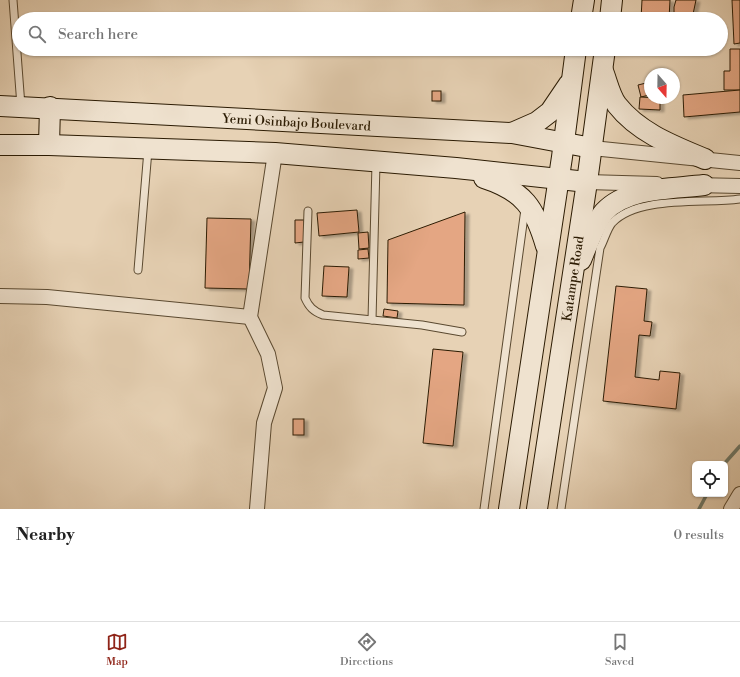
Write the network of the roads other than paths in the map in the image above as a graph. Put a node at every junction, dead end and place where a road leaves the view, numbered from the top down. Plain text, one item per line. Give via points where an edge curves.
1 (13, 0) edge
2 (584, 0) edge
3 (612, 0) edge
4 (14, 12) edge
5 (582, 12) edge
6 (611, 12) edge
7 (17, 56) edge
8 (575, 56) edge
9 (604, 56) edge
10 (602, 70) junction
11 (571, 80) junction
12 (0, 106) edge
13 (21, 107) junction
14 (50, 107) junction
15 (512, 133) junction
16 (562, 143) junction
17 (0, 145) edge
18 (49, 145) junction
19 (592, 148) junction
20 (148, 150) junction
21 (275, 153) junction
22 (705, 159) junction
23 (376, 162) junction
24 (740, 163) edge
25 (456, 168) junction
26 (558, 179) junction
27 (587, 182) junction
28 (704, 185) junction
29 (740, 186) edge
30 (740, 200) edge
31 (526, 201) junction
32 (308, 211) dead end
33 (548, 253) junction
34 (138, 270) dead end
35 (573, 276) junction
36 (0, 296) edge
37 (250, 317) junction
38 (372, 320) junction
39 (462, 332) dead end
40 (740, 494) edge
41 (257, 509) edge
42 (484, 509) edge
43 (509, 509) edge
44 (537, 509) edge
45 (561, 509) edge
46 (731, 509) edge

1 - 4 lane
2 - 5 main road
3 - 6 main road
7 - 13 lane
8 - 11 main road
9 - 10 main road, Katampe Road
10 - 19 main road, Katampe Road
10 - 22 main road via 616,104 632,121 657,138
11 - 15 main road via 550,112 537,122
11 - 16 main road
12 - 13 main road, Yemi Osinbajo Boulevard
13 - 14 main road, Yemi Osinbajo Boulevard
14 - 15 main road, Yemi Osinbajo Boulevard
14 - 18 main road
15 - 16 main road, Yemi Osinbajo Boulevard
16 - 19 main road, Yemi Osinbajo Boulevard
16 - 26 main road
17 - 18 main road
18 - 20 main road
19 - 22 street
19 - 27 main road, Katampe Road
20 - 21 main road
20 - 34 lane
21 - 23 main road
21 - 37 street
22 - 24 street
23 - 25 main road
23 - 38 lane
25 - 26 main road
25 - 31 main road via 509,189
26 - 27 main road
26 - 33 main road
27 - 28 street
27 - 35 main road, Katampe Road
28 - 29 street
28 - 35 main road via 624,198 604,213
30 - 45 lane via 662,204 628,211 612,224 600,248
31 - 33 main road via 539,223
31 - 42 lane
32 - 38 lane via 305,298 309,306 322,315
33 - 43 main road
35 - 44 main road, Katampe Road
36 - 37 street via 47,297
37 - 41 street via 268,354 274,388 264,423
38 - 39 lane
40 - 46 street

